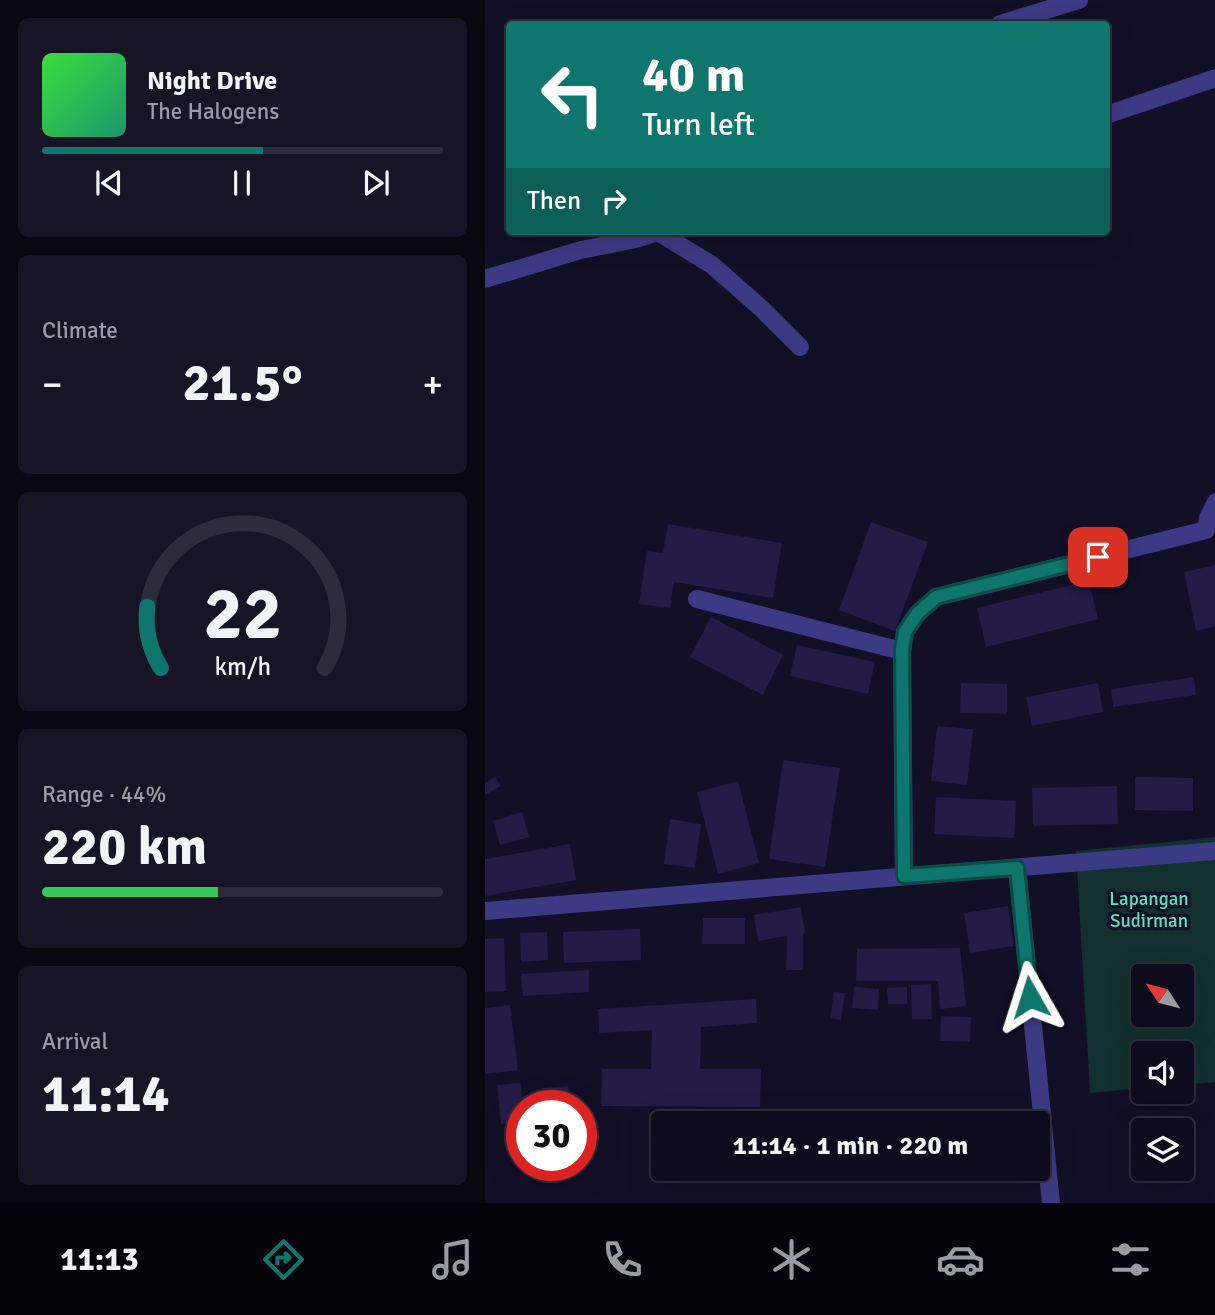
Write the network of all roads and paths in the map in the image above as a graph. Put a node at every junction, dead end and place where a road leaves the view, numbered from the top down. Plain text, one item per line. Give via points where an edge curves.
1 (1079, 0) edge
2 (1010, 21) edge
3 (1215, 78) edge
4 (1110, 114) edge
5 (647, 235) edge
6 (664, 235) edge
7 (485, 279) edge
8 (801, 347) dead end
9 (1215, 502) edge
10 (1213, 529) edge
11 (697, 599) dead end
12 (902, 650) junction
13 (1215, 851) edge
14 (1017, 868) junction
15 (904, 876) junction
16 (485, 911) edge
17 (1051, 1203) edge

1 - 2 street
3 - 4 street
5 - 7 street
6 - 8 street via 712,265
9 - 10 street via 1208,518
10 - 12 street via 936,597 905,632
11 - 12 street
12 - 15 street
13 - 14 street
14 - 15 street
14 - 17 street
15 - 16 street

